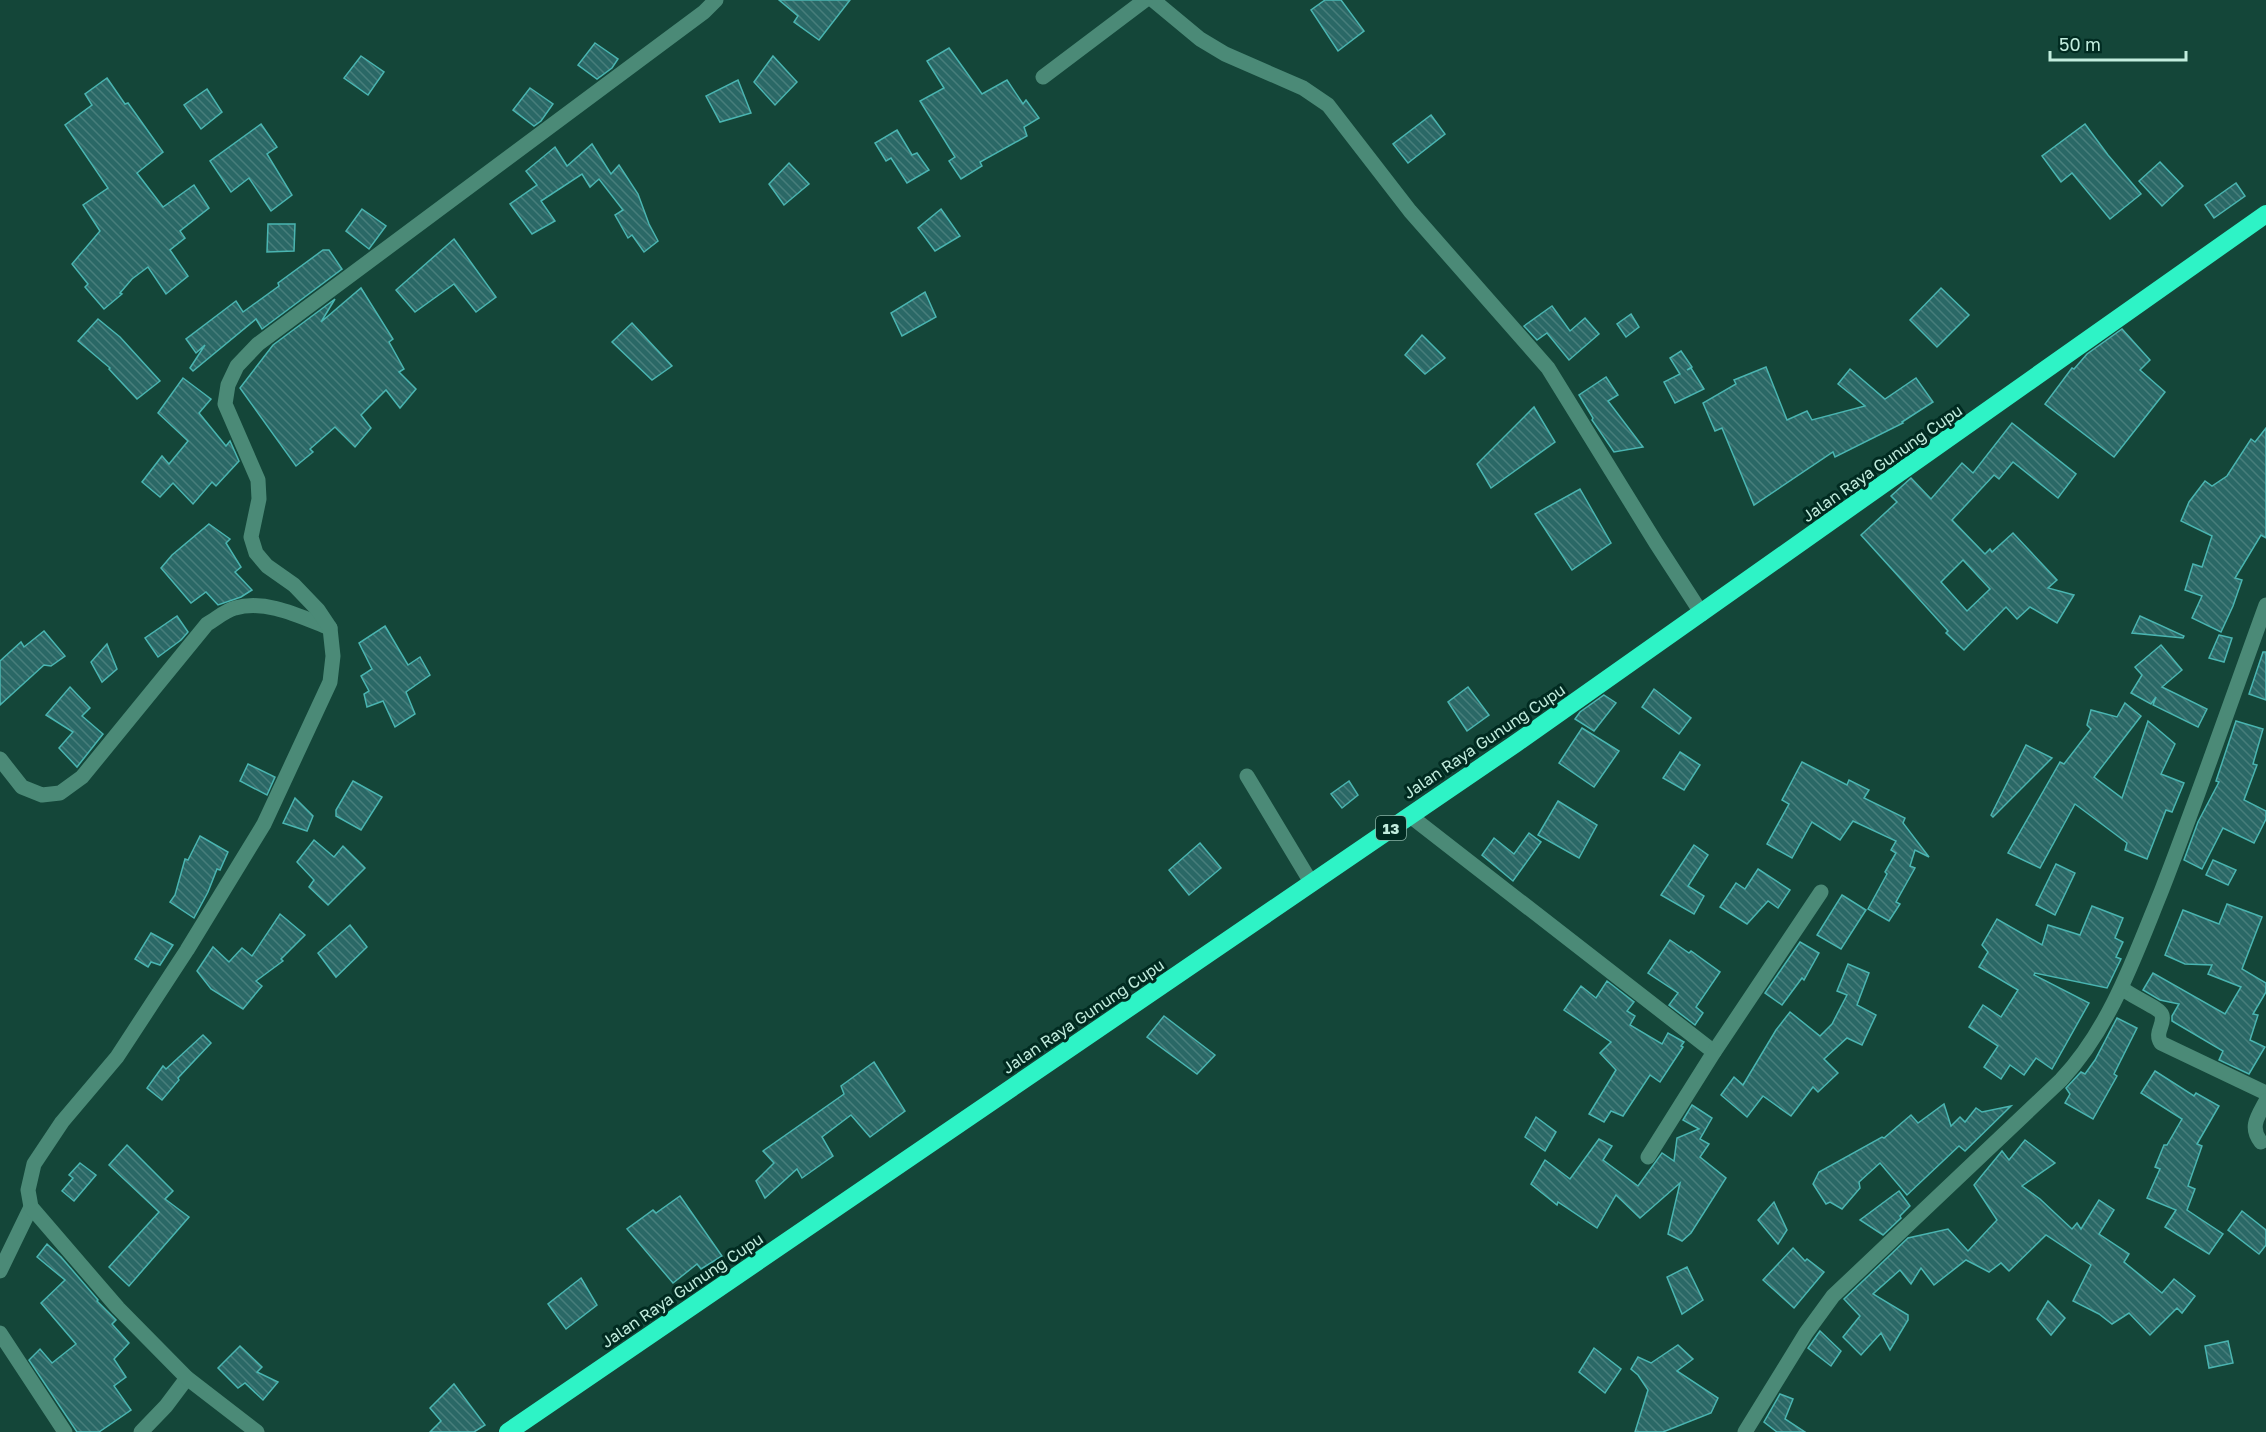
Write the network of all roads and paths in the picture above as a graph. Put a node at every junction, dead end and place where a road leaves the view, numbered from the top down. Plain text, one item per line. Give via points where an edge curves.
1 (716, 0) edge
2 (1145, 0) edge
3 (1153, 0) edge
4 (1043, 77) dead end
5 (2266, 214) edge
6 (2266, 605) edge
7 (1702, 614) junction
8 (330, 628) junction
9 (0, 759) edge
10 (1247, 776) dead end
11 (1409, 815) junction
12 (1312, 884) junction
13 (1821, 892) dead end
14 (2122, 987) junction
15 (1714, 1052) junction
16 (2266, 1094) edge
17 (2266, 1101) edge
18 (2261, 1142) dead end
19 (1648, 1157) dead end
20 (31, 1207) junction
21 (0, 1271) edge
22 (0, 1333) edge
23 (187, 1378) junction
24 (65, 1432) edge
25 (141, 1432) edge
26 (257, 1432) edge
27 (508, 1432) edge
28 (1745, 1432) edge

1 - 8 street via 258,344 237,366 225,404 258,480 252,544 267,566 294,585
2 - 4 street
3 - 7 street via 1225,54 1303,88 1328,105 1417,219 1548,368
5 - 7 highway, Jalan Raya Gunung Cupu / 13
6 - 14 street via 2199,795
7 - 11 highway, Jalan Raya Gunung Cupu / 13
8 - 9 street via 256,604 233,608 207,624 82,777 60,793 42,795 22,787
8 - 20 street via 330,682 264,824 117,1057 62,1122 34,1164 28,1190
10 - 12 street
11 - 12 highway, Jalan Raya Gunung Cupu / 13
11 - 15 street
12 - 27 highway, Jalan Raya Gunung Cupu / 13
13 - 15 street
14 - 16 street via 2162,1014 2157,1035 2161,1043
14 - 28 street via 2073,1068 1833,1296
15 - 19 street
17 - 18 street via 2254,1123
20 - 21 street
20 - 23 street via 118,1308
22 - 24 street
23 - 25 street
23 - 26 street

